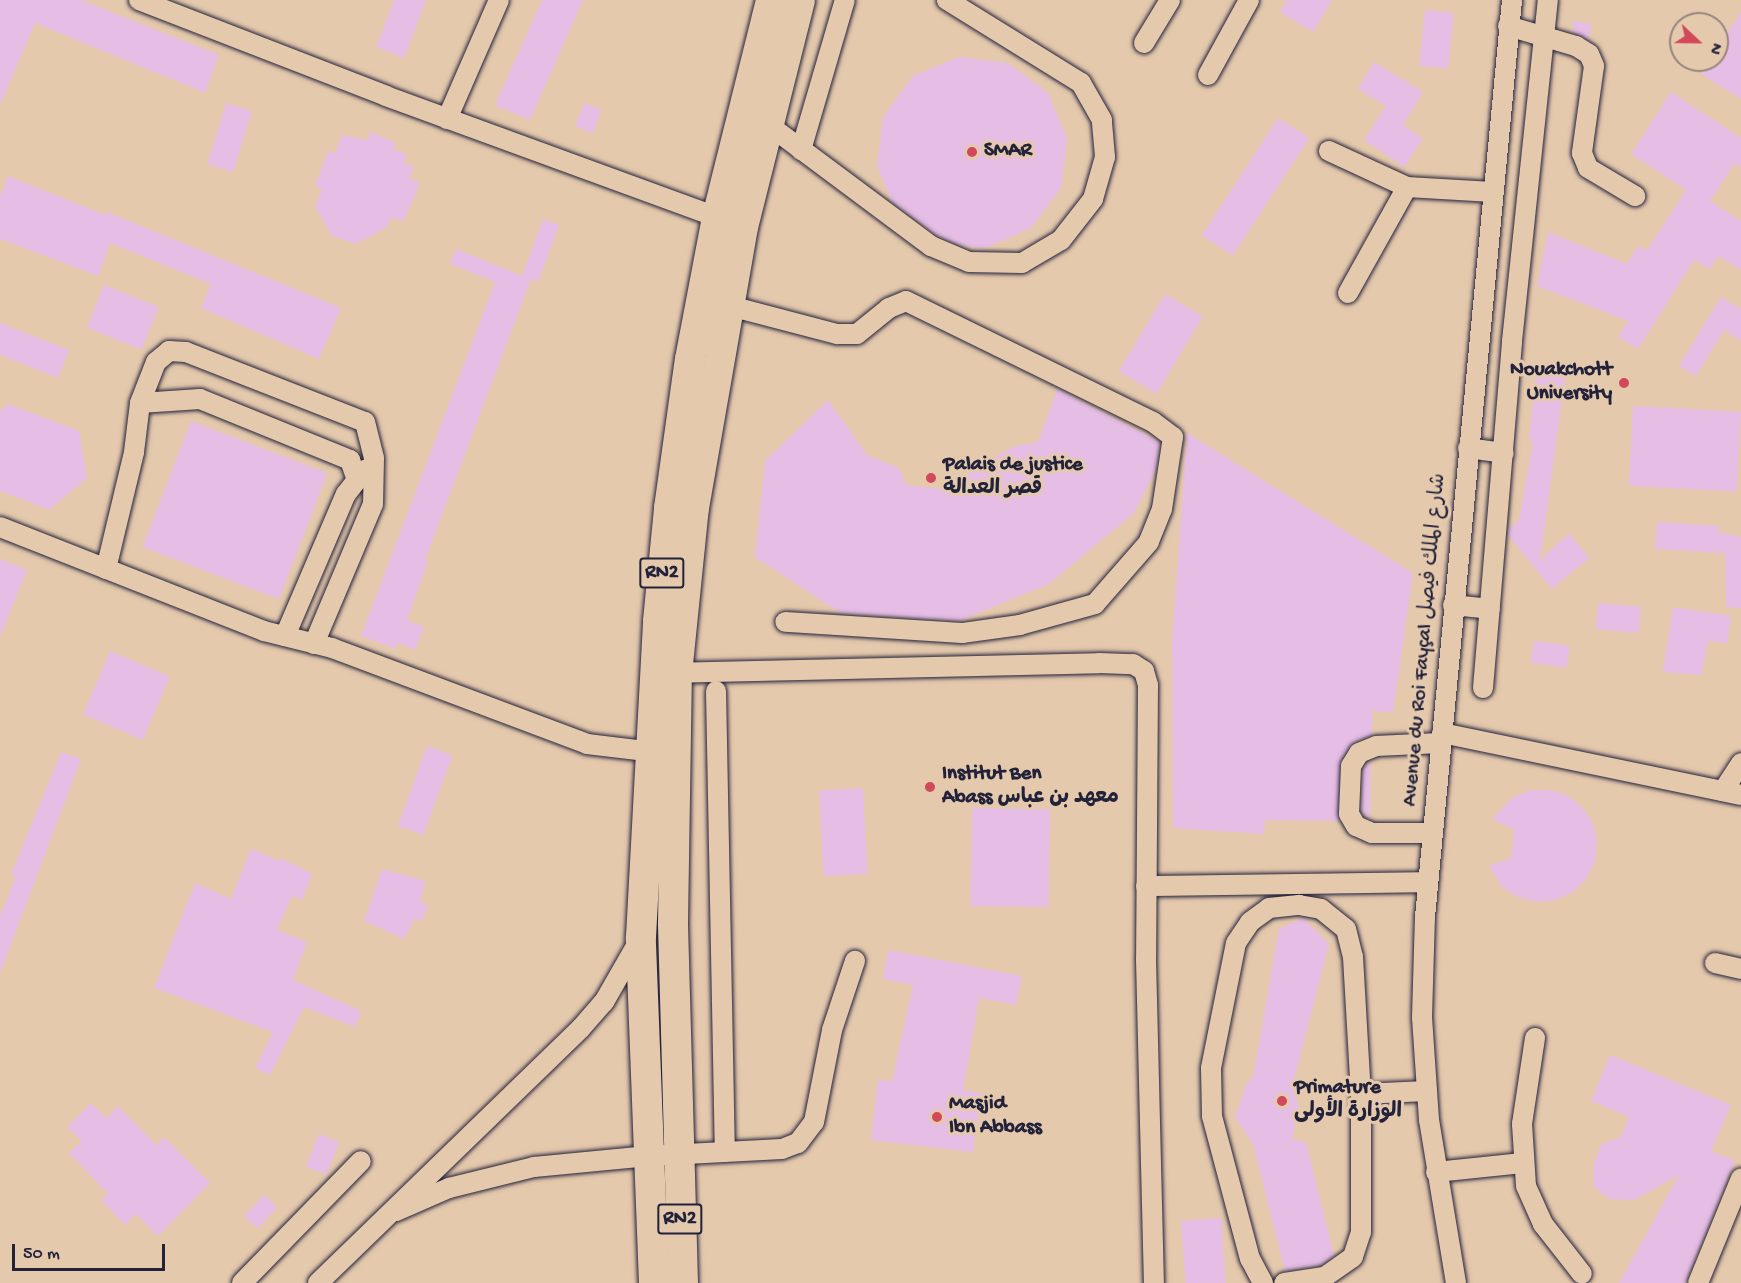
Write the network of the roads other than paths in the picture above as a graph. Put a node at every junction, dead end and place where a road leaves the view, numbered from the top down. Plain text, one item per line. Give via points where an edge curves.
1 (139, 0) edge
2 (498, 0) edge
3 (771, 0) edge
4 (800, 0) edge
5 (845, 0) edge
6 (947, 0) edge
7 (1170, 0) edge
8 (1249, 0) edge
9 (1512, 0) edge
10 (1548, 0) edge
11 (1508, 26) junction
12 (1541, 36) junction
13 (1144, 43) dead end
14 (1208, 75) dead end
15 (447, 118) junction
16 (766, 123) junction
17 (801, 150) junction
18 (1329, 151) dead end
19 (1407, 187) junction
20 (1493, 192) junction
21 (1635, 196) dead end
22 (717, 217) junction
23 (1347, 293) dead end
24 (730, 306) junction
25 (140, 403) junction
26 (1468, 448) junction
27 (1504, 453) junction
28 (374, 458) junction
29 (357, 480) junction
30 (0, 527) edge
31 (106, 569) junction
32 (1453, 604) junction
33 (1490, 609) junction
34 (785, 622) dead end
35 (285, 636) junction
36 (314, 644) junction
37 (666, 673) junction
38 (1483, 688) dead end
39 (716, 691) dead end
40 (1441, 738) junction
41 (663, 753) junction
42 (1741, 763) edge
43 (1732, 793) edge
44 (1432, 833) junction
45 (1428, 882) junction
46 (1146, 886) junction
47 (673, 923) junction
48 (641, 937) junction
49 (855, 961) dead end
50 (1715, 963) dead end
51 (1741, 969) edge
52 (1535, 1038) dead end
53 (1426, 1091) junction
54 (1361, 1094) junction
55 (725, 1152) junction
56 (677, 1155) junction
57 (648, 1156) junction
58 (361, 1161) dead end
59 (1523, 1163) junction
60 (1436, 1172) junction
61 (1741, 1178) edge
62 (396, 1211) junction
63 (1582, 1274) dead end
64 (251, 1280) edge
65 (1267, 1281) edge
66 (318, 1283) edge
67 (654, 1283) edge
68 (683, 1283) edge
69 (1154, 1283) edge
70 (1284, 1283) edge
71 (1456, 1283) edge
72 (1698, 1283) edge

1 - 15 street
2 - 15 street
3 - 22 highway, RN2
4 - 16 highway, RN2
5 - 17 street
6 - 17 street via 1082,83 1102,120 1105,157 1093,199 1061,240 1022,263 969,262 931,246
7 - 13 street
8 - 14 street
9 - 11 street, Avenue du Roi Fayçal شارع الملك فيصل
10 - 12 street
11 - 12 street
11 - 20 street, Avenue du Roi Fayçal شارع الملك فيصل
12 - 21 street via 1589,54 1594,66 1582,153 1588,168
12 - 27 street
15 - 22 street
16 - 17 street
16 - 24 highway, RN2
18 - 19 street
19 - 20 street
19 - 23 street
20 - 26 street, Avenue du Roi Fayçal شارع الملك فيصل
22 - 37 highway, RN2 via 669,508
24 - 34 street via 837,334 857,334 889,308 906,301 1153,422 1173,437 1165,499 1149,542 1095,604 1020,625 962,633
24 - 37 highway, RN2
25 - 28 street via 156,362 169,351 186,352 365,422
25 - 29 street via 200,399 350,460
25 - 31 street via 134,452
26 - 27 street
26 - 32 street, Avenue du Roi Fayçal شارع الملك فيصل
27 - 33 street
28 - 29 street
28 - 36 street via 373,504
29 - 35 street via 346,494
30 - 31 street
31 - 35 street
32 - 33 street
32 - 40 street, Avenue du Roi Fayçal شارع الملك فيصل
33 - 38 street
35 - 36 street
36 - 41 street via 587,744
37 - 41 highway, RN2
37 - 46 street via 1133,664 1144,671 1148,685
39 - 55 street
40 - 43 street
40 - 44 street, Avenue du Roi Fayçal شارع الملك فيصل
40 - 44 street via 1376,746 1359,753 1351,766 1349,814 1356,826 1372,833
41 - 47 highway, RN2
41 - 48 highway, RN2
42 - 43 street
44 - 45 street, Avenue du Roi Fayçal شارع الملك فيصل
45 - 46 street
45 - 53 street, Avenue du Roi Fayçal شارع الملك فيصل via 1422,1017
46 - 69 street
47 - 48 street
47 - 56 highway, RN2
48 - 57 highway, RN2
48 - 62 street via 604,1002 581,1028
49 - 55 street via 832,1030 810,1130 790,1147
50 - 51 street
52 - 59 street via 1522,1124
53 - 54 street
53 - 60 street, Avenue du Roi Fayçal شارع الملك فيصل
54 - 65 street via 1353,957 1346,929 1321,909 1299,905 1269,908 1250,922 1236,943 1211,1068 1212,1116 1250,1259
54 - 70 street via 1361,1232 1353,1257 1324,1277
55 - 56 street
56 - 57 street
56 - 68 highway, RN2
57 - 62 street via 534,1167 486,1177
57 - 67 highway, RN2
58 - 64 street
59 - 60 street
59 - 63 street via 1526,1186 1543,1224
60 - 71 street, Avenue du Roi Fayçal شارع الملك فيصل
61 - 72 street
62 - 66 street

